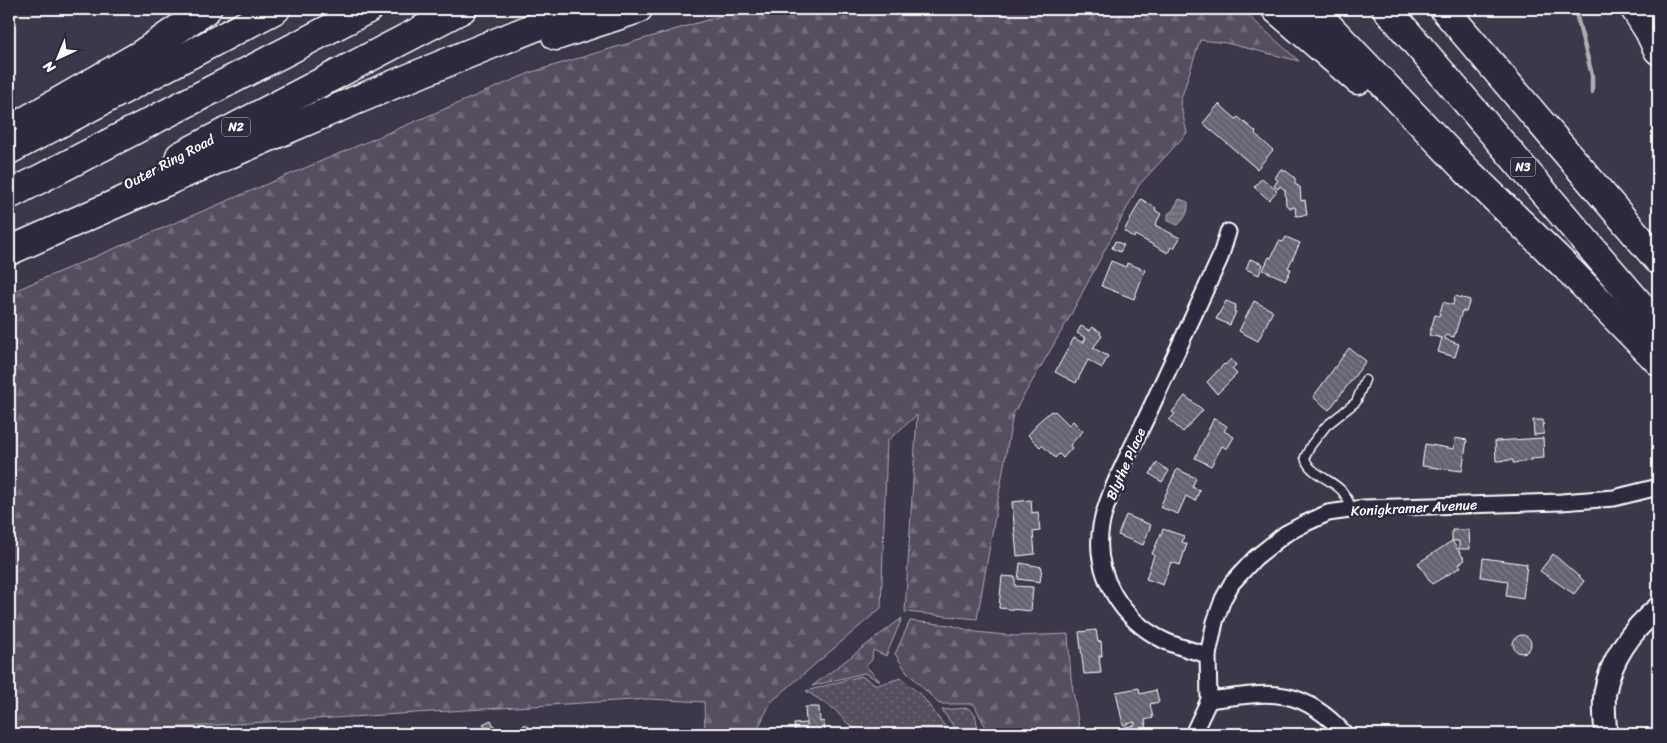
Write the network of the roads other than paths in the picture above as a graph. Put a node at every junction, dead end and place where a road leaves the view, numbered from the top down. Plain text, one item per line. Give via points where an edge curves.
1 (208, 9) edge
2 (276, 9) edge
3 (368, 9) edge
4 (462, 9) edge
5 (581, 9) edge
6 (638, 9) edge
7 (1276, 9) edge
8 (1312, 9) edge
9 (1388, 9) edge
10 (1444, 9) edge
11 (1635, 9) edge
12 (1658, 50) edge
13 (364, 96) junction
14 (9, 130) edge
15 (9, 150) edge
16 (1466, 171) junction
17 (9, 195) edge
18 (1228, 232) dead end
19 (9, 246) edge
20 (9, 252) edge
21 (1658, 260) edge
22 (1658, 326) edge
23 (1658, 361) edge
24 (1365, 380) dead end
25 (1658, 487) edge
26 (1353, 510) junction
27 (1658, 608) edge
28 (1208, 655) junction
29 (1209, 700) junction
30 (1192, 734) edge
31 (1345, 734) edge
32 (1606, 734) edge

1 - 14 highway via 140,55
2 - 15 highway
3 - 17 highway
4 - 19 highway, Outer Ring Road / N2
5 - 13 highway
6 - 13 highway
7 - 16 highway
8 - 16 highway
9 - 22 highway, N3
10 - 21 highway
11 - 12 highway
13 - 20 highway
16 - 23 highway
18 - 28 street, Blythe Place via 1220,258 1116,483 1101,525 1099,550 1106,579 1115,598 1128,613 1164,641
24 - 26 lane via 1356,402 1326,426 1305,457 1315,471 1342,491
25 - 26 street, Konigkramer Avenue via 1614,498 1579,501
26 - 28 street, Konigkramer Avenue via 1328,514 1304,524 1285,534 1255,558 1232,583 1224,599
27 - 32 street via 1628,639 1613,667 1606,692
28 - 29 street, Konigkramer Avenue
29 - 30 street, Konigkramer Avenue
29 - 31 street via 1255,694 1298,698 1319,710

